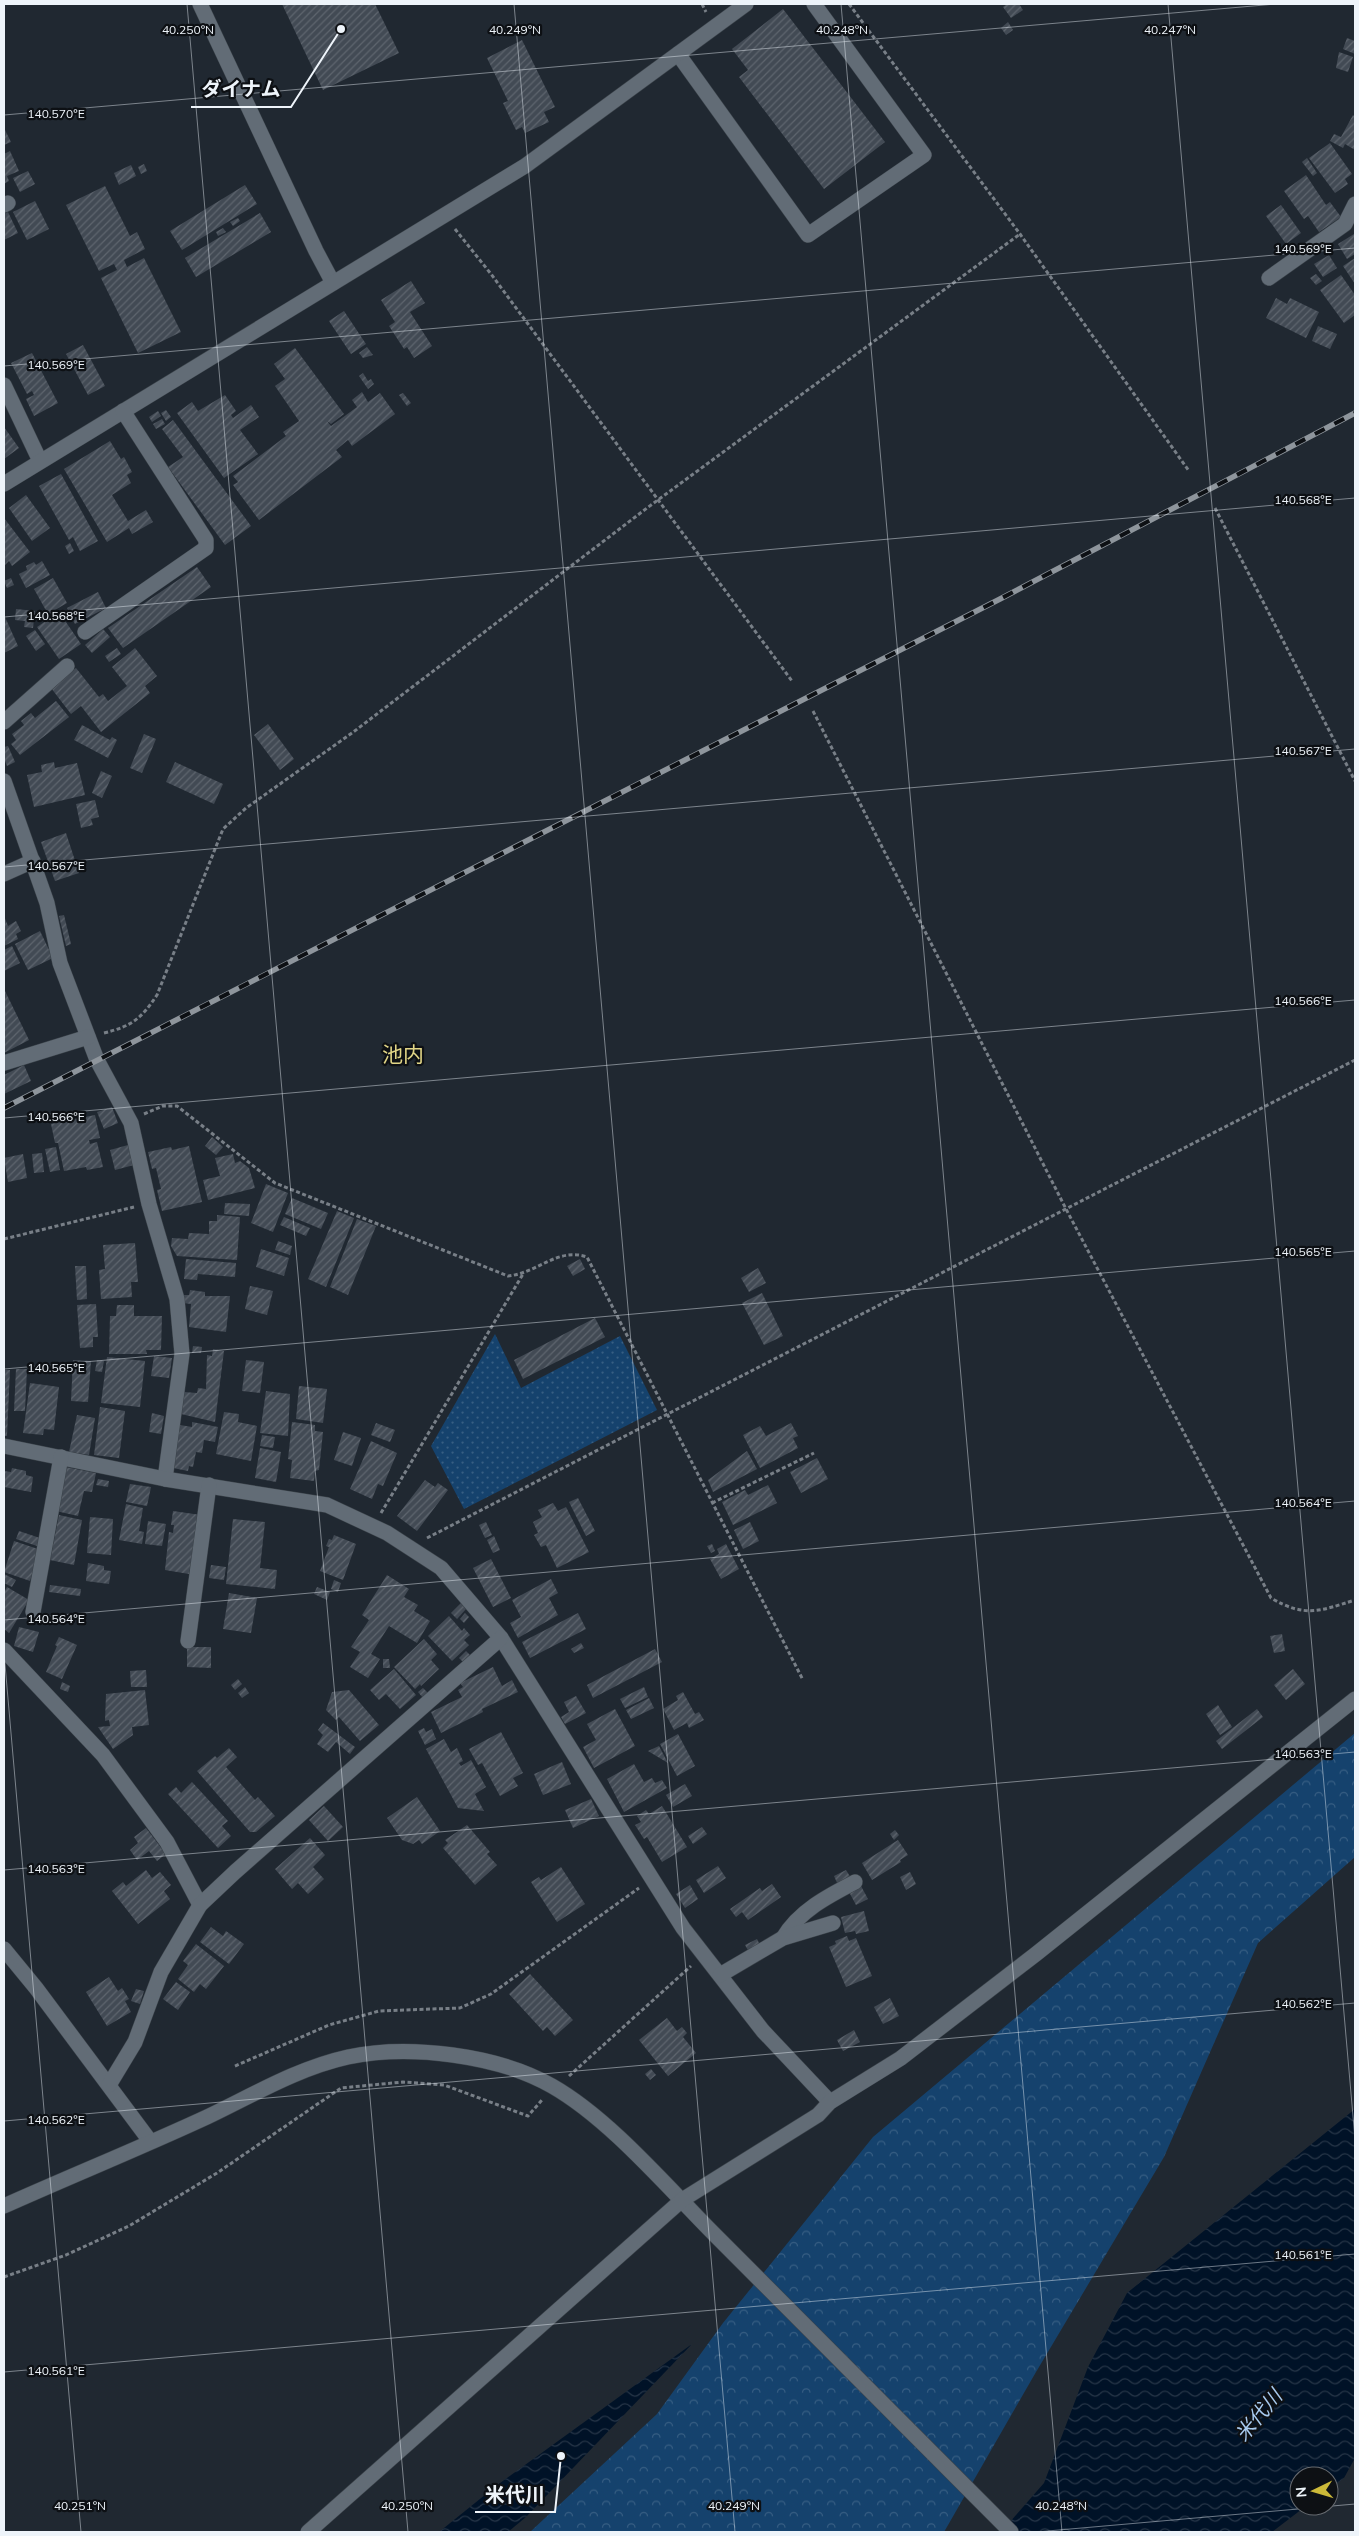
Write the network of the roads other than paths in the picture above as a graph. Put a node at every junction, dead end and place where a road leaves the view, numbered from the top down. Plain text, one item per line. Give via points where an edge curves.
1 (200, 4) edge
2 (746, 4) edge
3 (814, 4) edge
4 (678, 54) junction
5 (1355, 204) edge
6 (1269, 278) dead end
7 (333, 283) junction
8 (4, 385) edge
9 (123, 411) junction
10 (40, 462) junction
11 (4, 484) edge
12 (85, 632) dead end
13 (67, 666) dead end
14 (4, 722) edge
15 (4, 781) edge
16 (33, 861) junction
17 (4, 874) edge
18 (88, 1037) junction
19 (4, 1063) edge
20 (4, 1446) edge
21 (61, 1457) junction
22 (165, 1478) junction
23 (209, 1485) junction
24 (33, 1612) dead end
25 (500, 1638) junction
26 (188, 1641) dead end
27 (4, 1650) edge
28 (1355, 1699) edge
29 (855, 1882) dead end
30 (200, 1905) junction
31 (833, 1923) dead end
32 (783, 1938) junction
33 (4, 1949) edge
34 (720, 1975) junction
35 (109, 2085) junction
36 (830, 2102) junction
37 (150, 2141) junction
38 (682, 2200) junction
39 (4, 2206) edge
40 (308, 2532) edge
41 (1011, 2532) edge

1 - 7 street
2 - 4 street
3 - 4 street via 924,155 808,236
4 - 7 street via 525,166
5 - 6 street via 1345,224
7 - 9 street
8 - 10 street
9 - 10 street
9 - 12 street via 206,540 206,548
10 - 11 street
13 - 14 street
15 - 16 street
16 - 17 street
16 - 18 street via 60,963
18 - 19 street
18 - 22 street via 131,1123 149,1204 177,1299 182,1354
20 - 21 street
21 - 22 street
21 - 24 street
22 - 23 street
23 - 25 street via 327,1505 373,1527 441,1568
23 - 26 street
25 - 30 street
25 - 34 street via 683,1928
27 - 30 street via 103,1755 167,1842
28 - 36 street via 902,2058
29 - 32 street via 819,1901 788,1928
30 - 35 street via 161,1972 135,2042
31 - 32 street
32 - 34 street
33 - 35 street
34 - 36 street via 763,2031
35 - 37 street
36 - 38 street via 818,2115
37 - 38 street via 293,2075 348,2057 408,2050 453,2055 512,2069 551,2085 607,2128
37 - 39 street
38 - 40 street
38 - 41 street

